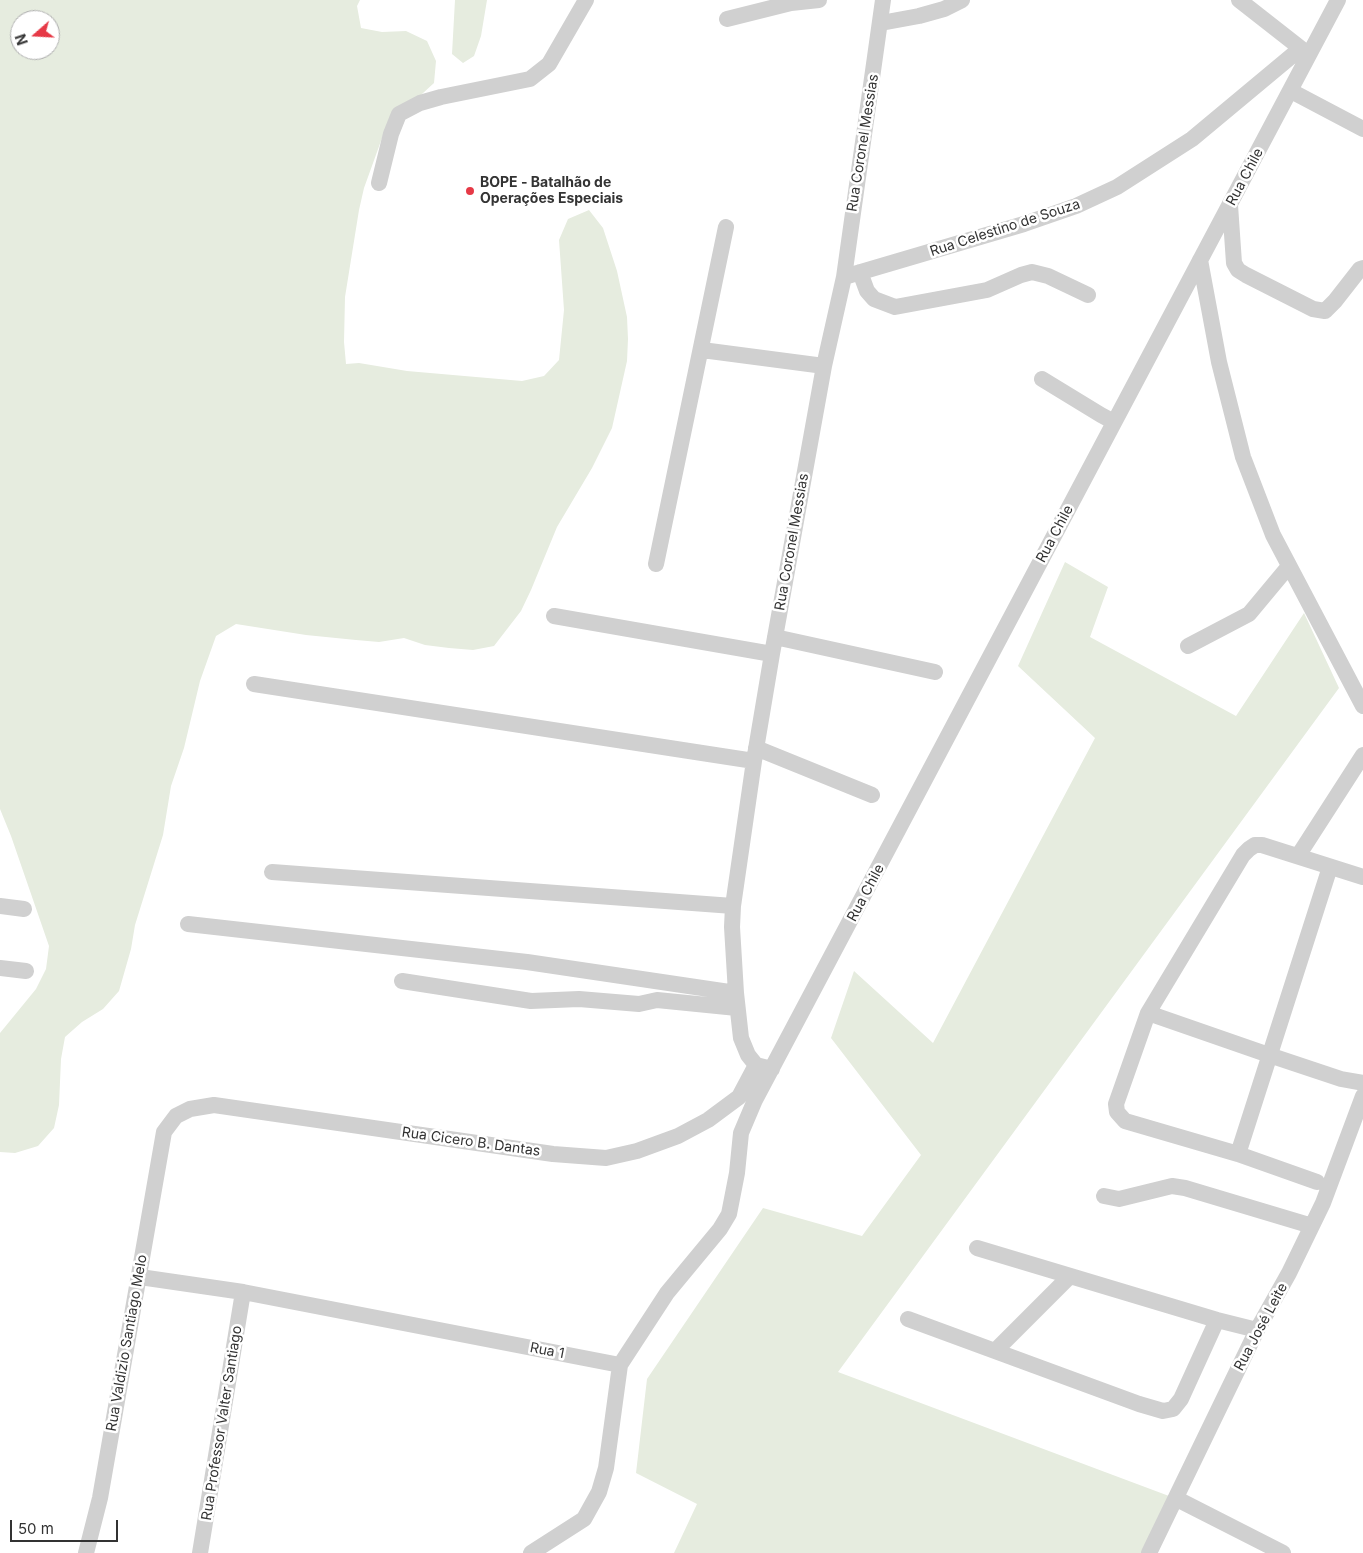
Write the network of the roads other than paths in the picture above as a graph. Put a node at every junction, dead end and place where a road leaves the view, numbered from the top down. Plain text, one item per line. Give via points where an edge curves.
1 (586, 0) edge
2 (819, 0) edge
3 (883, 0) edge
4 (962, 0) edge
5 (1239, 0) edge
6 (1338, 0) edge
7 (727, 20) dead end
8 (881, 23) junction
9 (1305, 52) junction
10 (1291, 91) junction
11 (1363, 128) edge
12 (379, 183) dead end
13 (1230, 204) junction
14 (726, 227) dead end
15 (1200, 260) junction
16 (1363, 268) edge
17 (860, 272) junction
18 (844, 277) junction
19 (1088, 295) dead end
20 (702, 350) junction
21 (824, 366) junction
22 (1042, 379) dead end
23 (1114, 422) junction
24 (656, 564) dead end
25 (1289, 566) junction
26 (554, 616) dead end
27 (775, 637) junction
28 (1188, 646) dead end
29 (772, 654) junction
30 (935, 672) dead end
31 (254, 684) dead end
32 (1363, 706) edge
33 (755, 754) junction
34 (1363, 755) edge
35 (872, 795) dead end
36 (1298, 856) junction
37 (1330, 867) junction
38 (272, 872) dead end
39 (1363, 877) edge
40 (0, 906) edge
41 (733, 906) junction
42 (24, 909) dead end
43 (188, 924) dead end
44 (0, 968) edge
45 (26, 971) dead end
46 (402, 981) dead end
47 (737, 1000) junction
48 (1148, 1013) junction
49 (1269, 1056) junction
50 (756, 1065) junction
51 (772, 1069) junction
52 (1363, 1083) edge
53 (1363, 1096) edge
54 (164, 1132) joint
55 (1238, 1154) junction
56 (1317, 1182) dead end
57 (1104, 1196) dead end
58 (1312, 1226) junction
59 (977, 1248) dead end
60 (1070, 1276) junction
61 (140, 1277) junction
62 (243, 1292) junction
63 (908, 1318) dead end
64 (1217, 1320) junction
65 (1257, 1330) junction
66 (995, 1351) junction
67 (620, 1365) junction
68 (1177, 1499) junction
69 (86, 1553) edge
70 (200, 1553) edge
71 (531, 1553) edge
72 (1149, 1553) edge
73 (1283, 1553) edge

1 - 12 street via 549,64 530,79 441,97 399,114
2 - 7 street via 791,3
3 - 8 street, Rua Coronel Messias
4 - 8 street via 944,9
5 - 9 street
6 - 9 street, Rua Chile
8 - 18 street, Rua Coronel Messias
9 - 10 street, Rua Chile
9 - 17 street, Rua Celestino de Souza via 1192,139 1116,187 1076,206 1024,224
10 - 11 street
10 - 13 street, Rua Chile
13 - 15 street, Rua Chile
13 - 16 street via 1234,263 1238,270 1313,309 1325,311
14 - 20 street
15 - 23 street, Rua Chile
15 - 25 street via 1219,362 1243,457 1273,535
17 - 18 street, Rua Celestino de Souza
17 - 19 street via 867,291 874,299 894,307 987,290 1020,274 1032,272
18 - 21 street, Rua Coronel Messias
20 - 21 street
20 - 24 street
21 - 27 street, Rua Coronel Messias
22 - 23 street
23 - 51 street, Rua Chile
25 - 28 street via 1249,614
25 - 32 street
26 - 29 street
27 - 29 street, Rua Coronel Messias
27 - 30 street
29 - 33 street, Rua Coronel Messias
31 - 33 street
33 - 35 street
33 - 41 street, Rua Coronel Messias
34 - 36 street
36 - 37 street
36 - 48 street via 1262,845 1255,845 1243,855
37 - 39 street
37 - 49 street
38 - 41 street
40 - 42 street
41 - 47 street, Rua Coronel Messias
43 - 47 street via 527,962
44 - 45 street
46 - 47 street via 531,1001 579,999 639,1004 657,1000
47 - 50 street, Rua Coronel Messias via 741,1038
48 - 49 street
48 - 55 street via 1116,1104 1117,1112 1125,1121
49 - 52 street
49 - 55 street
50 - 51 street
50 - 54 street, Rua Cicero B. Dantas via 739,1097 708,1120 670,1139 606,1158 553,1154 214,1105 190,1109 176,1116
51 - 67 street via 741,1133 729,1214 667,1293
53 - 58 street, Rua José Leite
54 - 61 street, Rua Valdizio Santiago Melo
55 - 56 street
57 - 58 street via 1118,1198 1172,1186
58 - 65 street, Rua José Leite
59 - 60 street
60 - 64 street
60 - 66 street
61 - 62 street, Rua 1
61 - 69 street, Rua Valdizio Santiago Melo via 100,1498
62 - 67 street, Rua 1
62 - 70 street, Rua Professor Valter Santiago
63 - 66 street
64 - 65 street
64 - 66 street via 1181,1399 1173,1409 1163,1411
65 - 68 street, Rua José Leite
67 - 71 street via 606,1468 599,1492 584,1519
68 - 72 street, Rua José Leite
68 - 73 street

